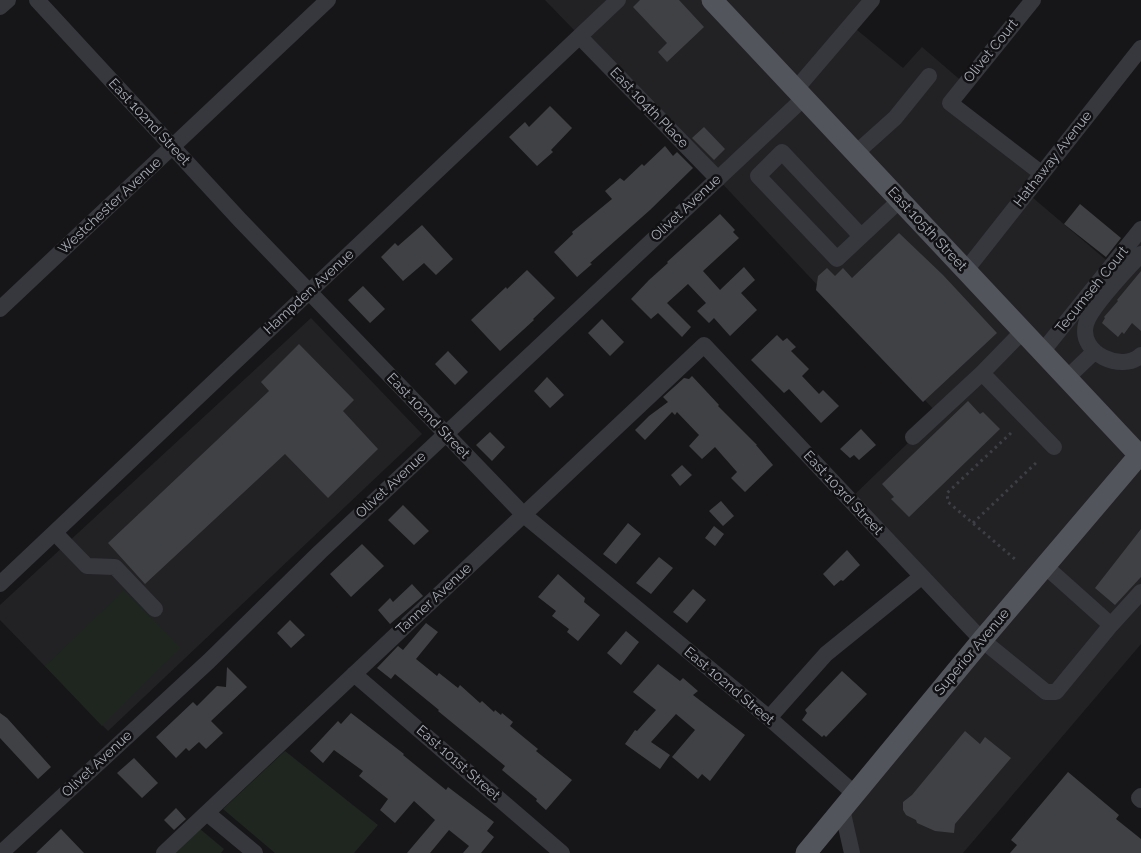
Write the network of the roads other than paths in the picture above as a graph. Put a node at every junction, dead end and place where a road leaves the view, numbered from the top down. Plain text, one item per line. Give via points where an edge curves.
1 (8, 0) edge
2 (37, 0) edge
3 (328, 0) edge
4 (618, 0) edge
5 (712, 0) edge
6 (872, 0) edge
7 (1033, 0) edge
8 (0, 8) edge
9 (580, 37) junction
10 (1141, 48) edge
11 (929, 76) dead end
12 (800, 94) junction
13 (751, 147) junction
14 (172, 148) junction
15 (856, 153) junction
16 (768, 165) junction
17 (1041, 174) junction
18 (718, 179) junction
19 (900, 200) junction
20 (1141, 229) edge
21 (861, 236) junction
22 (1141, 254) edge
23 (966, 270) junction
24 (309, 292) junction
25 (0, 309) edge
26 (1023, 331) junction
27 (704, 346) joint
28 (1042, 352) junction
29 (1094, 352) junction
30 (1141, 355) edge
31 (982, 373) junction
32 (1066, 378) junction
33 (445, 434) junction
34 (913, 437) dead end
35 (1054, 447) dead end
36 (1140, 455) edge
37 (524, 515) junction
38 (55, 533) junction
39 (1045, 566) junction
40 (921, 577) junction
41 (0, 584) edge
42 (1141, 592) edge
43 (155, 609) dead end
44 (1111, 626) junction
45 (982, 640) junction
46 (354, 674) junction
47 (769, 718) junction
48 (849, 802) junction
49 (207, 813) junction
50 (1, 853) edge
51 (164, 853) edge
52 (255, 853) edge
53 (562, 853) edge
54 (806, 853) edge
55 (852, 853) edge

1 - 8 street
2 - 14 street, East 102nd Street
3 - 14 street, Westchester Avenue
4 - 9 street, Hampden Avenue
5 - 12 main road, East 105th Street
6 - 12 street, Olivet Avenue
7 - 17 street, Olivet Court via 950,103
9 - 18 street, East 104th Place
9 - 24 street, Hampden Avenue
10 - 17 street, Hathaway Avenue
11 - 15 street via 895,118
12 - 13 street, Olivet Avenue
12 - 15 main road, East 105th Street
13 - 16 street
13 - 18 street, Olivet Avenue
14 - 24 street, East 102nd Street
14 - 25 street, Westchester Avenue
15 - 19 main road, East 105th Street
16 - 21 street via 782,152
16 - 21 street via 758,176 837,259
17 - 23 street, Hathaway Avenue
18 - 33 street, Olivet Avenue
19 - 21 street
19 - 23 main road, East 105th Street
20 - 28 street, Tecumseh Court
22 - 29 street via 1092,312 1086,324 1086,343
23 - 26 main road, East 105th Street
24 - 33 street, East 102nd Street
24 - 38 street, Hampden Avenue
26 - 28 main road, East 105th Street
26 - 31 street
27 - 37 street, Tanner Avenue
27 - 40 street, East 103rd Street
28 - 32 main road, East 105th Street
29 - 30 street via 1122,362 1130,362
29 - 32 street
31 - 34 street
31 - 35 street
32 - 36 main road, East 105th Street
33 - 37 street, East 102nd Street
33 - 50 street, Olivet Avenue via 209,661
36 - 39 main road, Superior Avenue
37 - 46 street, Tanner Avenue
37 - 47 street, East 102nd Street
38 - 41 street, Hampden Avenue
38 - 43 street via 87,566 115,567
39 - 44 street
39 - 45 main road, Superior Avenue
40 - 45 street, East 103rd Street
40 - 47 street via 826,654
42 - 44 street
44 - 45 street, East 103rd Street via 1056,692 1046,692
45 - 48 main road, Superior Avenue
46 - 49 street, Tanner Avenue
46 - 53 street, East 101st Street
47 - 48 street, East 102nd Street
48 - 54 main road, Superior Avenue
48 - 55 street
49 - 51 street, Tanner Avenue
49 - 52 street

